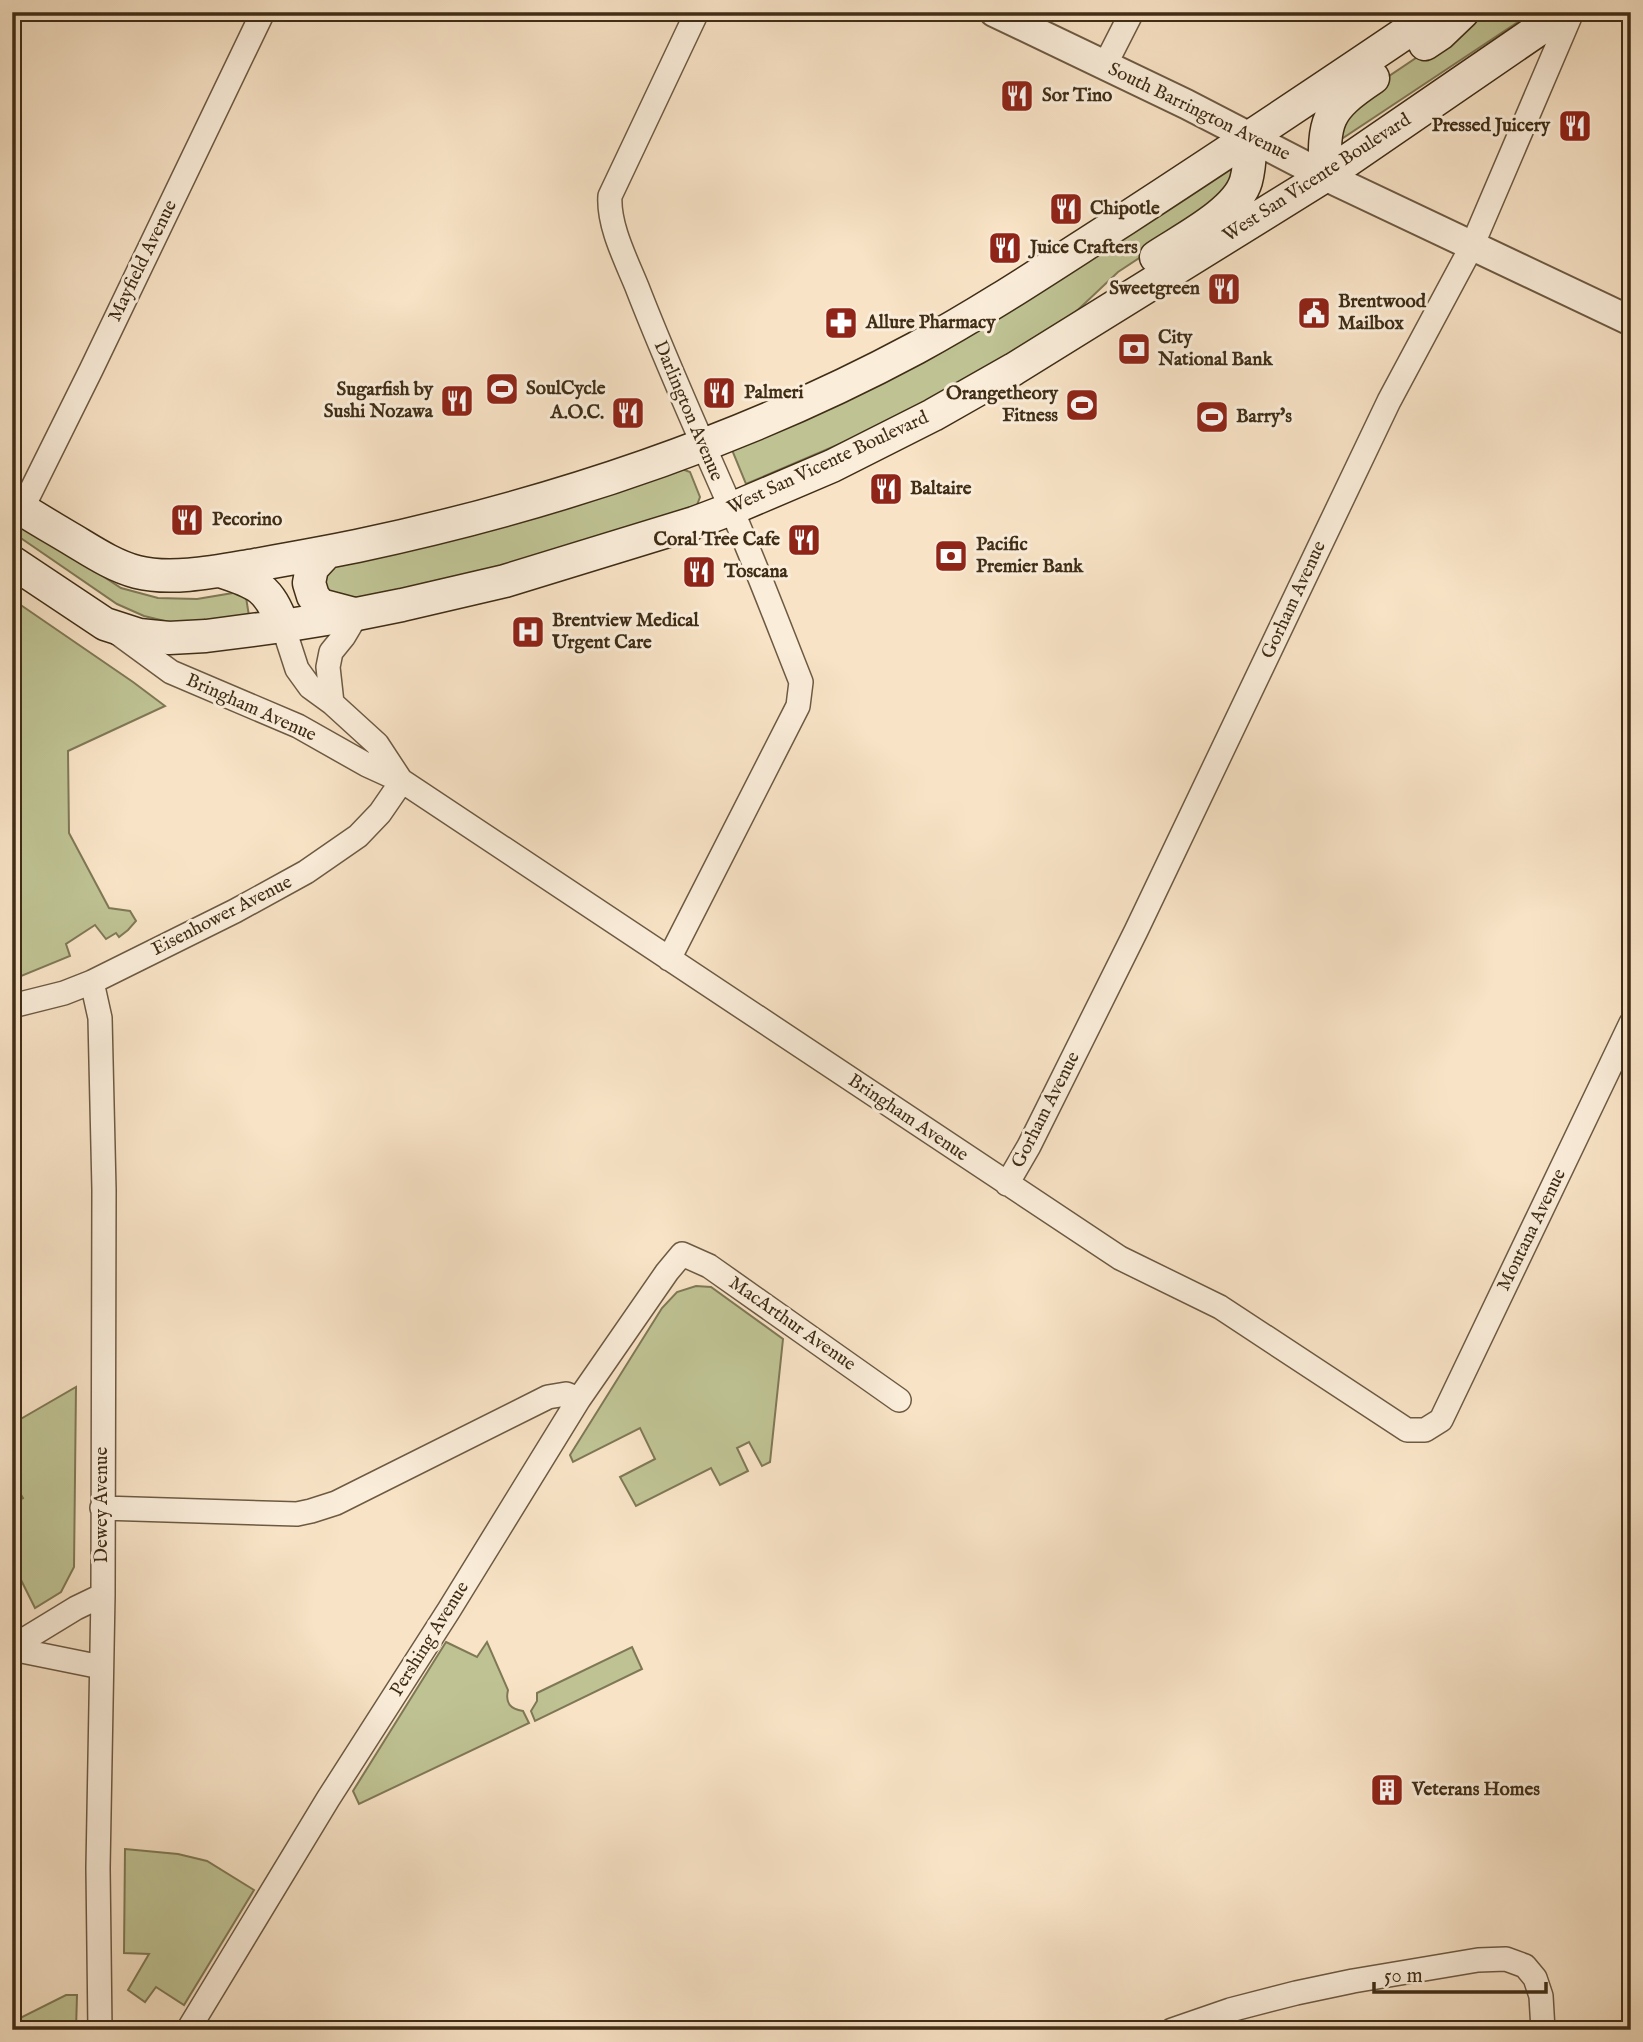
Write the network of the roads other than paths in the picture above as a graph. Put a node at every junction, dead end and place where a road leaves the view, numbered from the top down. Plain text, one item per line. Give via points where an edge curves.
1 (263, 12) edge
2 (697, 12) edge
3 (994, 12) edge
4 (1132, 12) edge
5 (1436, 12) edge
6 (1463, 12) edge
7 (1564, 12) edge
8 (1572, 12) edge
9 (1105, 65) junction
10 (1251, 137) junction
11 (1325, 176) junction
12 (1472, 246) junction
13 (1631, 321) edge
14 (1080, 330) junction
15 (702, 445) junction
16 (17, 506) edge
17 (732, 509) junction
18 (326, 552) junction
19 (12, 562) edge
20 (219, 571) junction
21 (357, 614) junction
22 (105, 624) junction
23 (283, 626) junction
24 (332, 703) junction
25 (402, 781) junction
26 (669, 959) junction
27 (92, 982) junction
28 (12, 1006) edge
29 (1631, 1023) edge
30 (1007, 1184) junction
31 (682, 1254) joint
32 (579, 1399) junction
33 (900, 1400) dead end
34 (1425, 1430) joint
35 (103, 1508) junction
36 (103, 1595) junction
37 (12, 1648) edge
38 (101, 1667) junction
39 (100, 2030) edge
40 (188, 2030) edge
41 (1172, 2030) edge
42 (1543, 2030) edge

1 - 16 street, Mayfield Avenue via 91,370
2 - 15 street, Darlington Avenue via 610,196 609,207
3 - 9 street, South Barrington Avenue
4 - 9 street
5 - 10 main road
6 - 11 main road via 1440,34 1348,94 1329,120 1324,138
7 - 11 main road, West San Vicente Boulevard
8 - 12 street, Gorham Avenue
9 - 10 street, South Barrington Avenue
10 - 11 street, South Barrington Avenue
10 - 14 main road via 1245,183 1229,208 1133,272
10 - 15 main road via 1015,290 915,348
11 - 12 street, South Barrington Avenue
11 - 14 main road, West San Vicente Boulevard
12 - 13 street, South Barrington Avenue
12 - 30 street, Gorham Avenue via 1389,401 1136,931
14 - 17 main road, West San Vicente Boulevard via 933,415
15 - 17 street, Darlington Avenue
15 - 18 main road via 506,511
16 - 20 main road via 104,559 138,572
17 - 21 main road, West San Vicente Boulevard via 505,580
17 - 26 street, Darlington Avenue via 801,682 798,706
18 - 20 main road
18 - 21 main road via 312,568 309,583 313,596 320,605
19 - 22 main road, West San Vicente Boulevard
20 - 23 main road via 265,591
21 - 23 main road, West San Vicente Boulevard
21 - 24 street, Bringham Avenue via 331,652
22 - 23 main road, West San Vicente Boulevard via 169,638
22 - 25 street, Bringham Avenue via 172,672 298,726
23 - 24 street, Bringham Avenue via 298,669 310,687
24 - 25 street, Bringham Avenue via 377,744
25 - 26 street, Bringham Avenue
25 - 27 street, Eisenhower Avenue via 358,836 306,872
26 - 30 street, Bringham Avenue
27 - 28 street, Eisenhower Avenue
27 - 35 street, Dewey Avenue via 100,1018 104,1141
29 - 34 street, Montana Avenue via 1441,1420
30 - 34 street, Bringham Avenue via 1120,1258 1220,1307 1407,1430
31 - 32 street, Pershing Avenue
31 - 33 street, MacArthur Avenue via 709,1266
32 - 35 street via 566,1394 548,1397 337,1503 311,1511
32 - 40 street, Pershing Avenue
35 - 36 street, Dewey Avenue
36 - 37 street
36 - 38 street, Dewey Avenue
37 - 38 street
38 - 39 street, Dewey Avenue
41 - 42 street via 1296,1993 1506,1958 1525,1966 1535,1978

